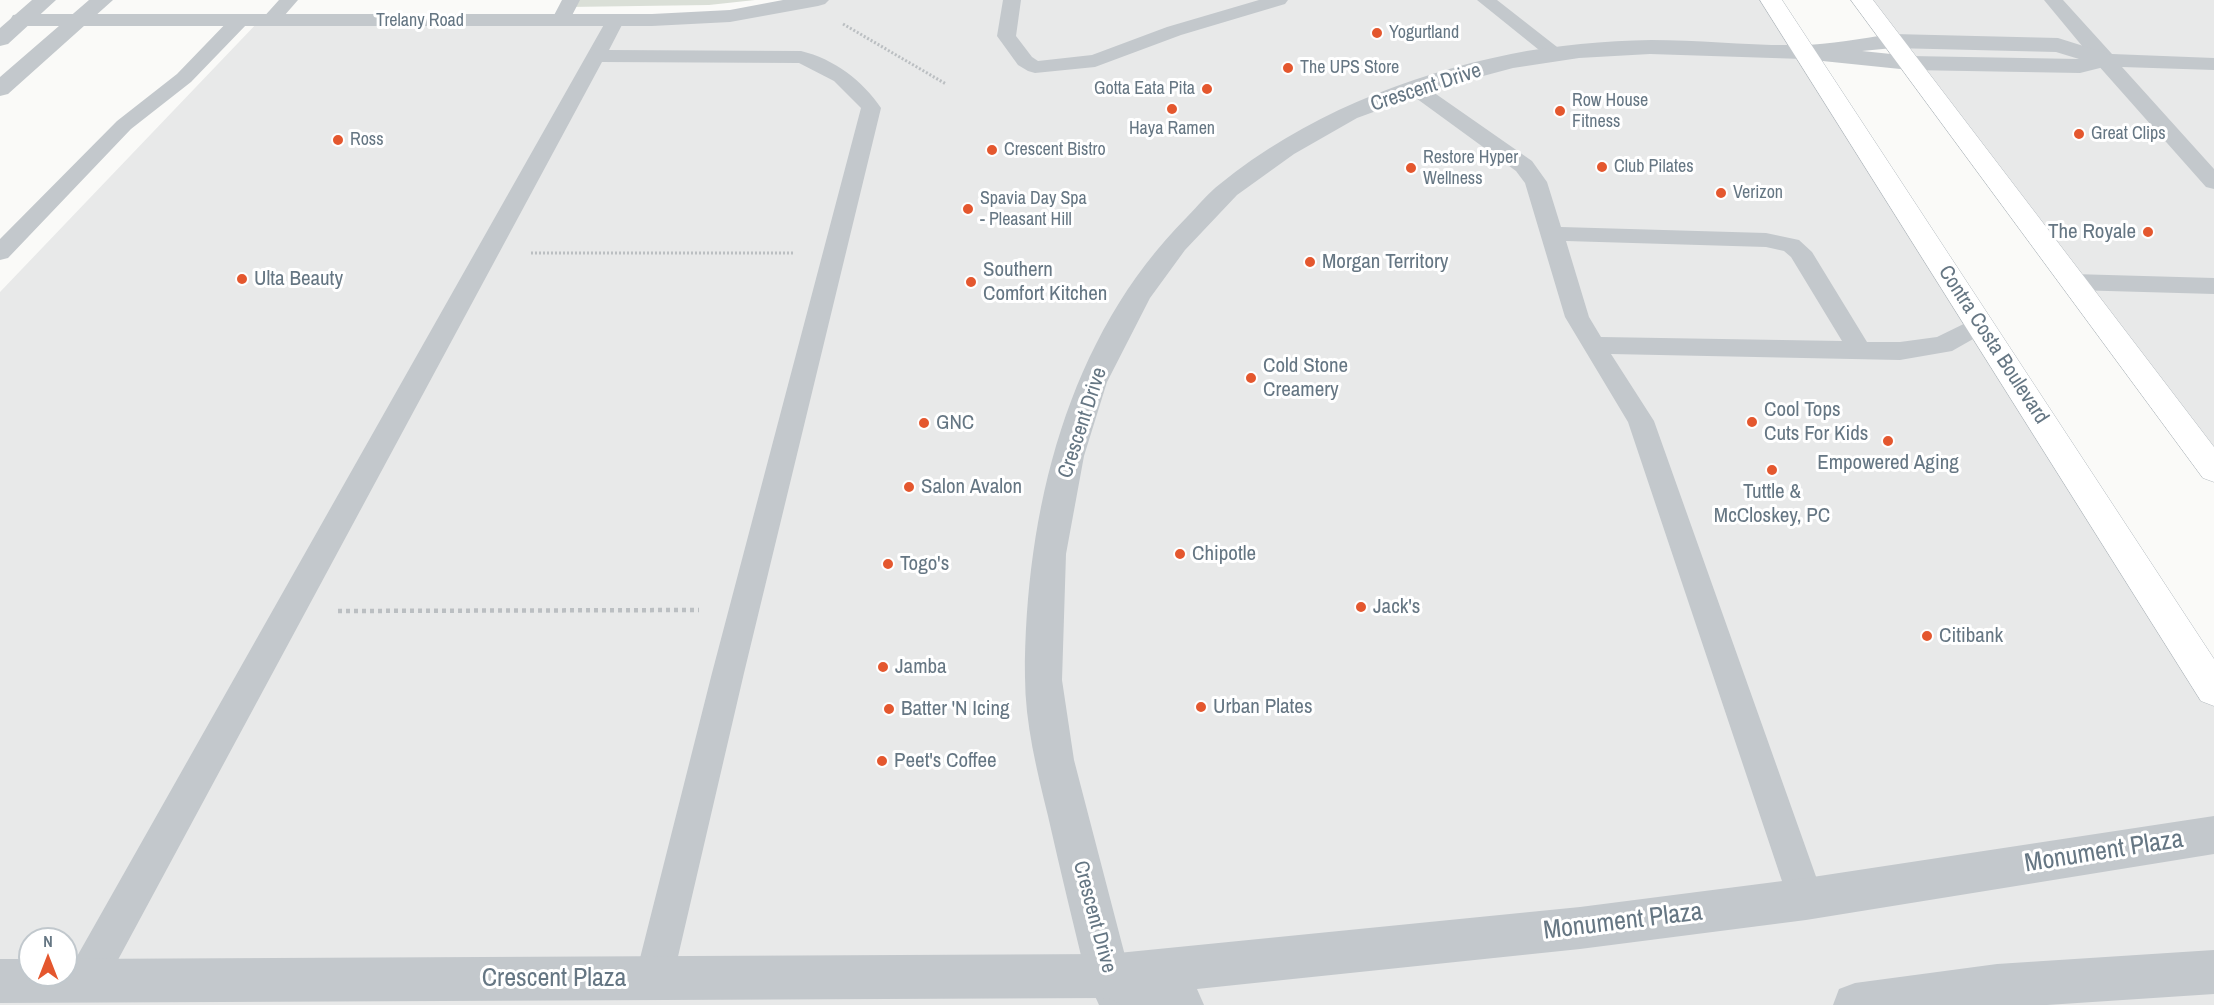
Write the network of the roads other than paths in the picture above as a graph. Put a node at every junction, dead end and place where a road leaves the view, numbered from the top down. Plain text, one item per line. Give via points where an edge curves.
1 (45, 0) edge
2 (102, 0) edge
3 (290, 0) edge
4 (571, 0) edge
5 (1012, 0) edge
6 (1279, 0) edge
7 (1486, 0) edge
8 (1771, 0) edge
9 (1862, 0) edge
10 (2052, 0) edge
11 (812, 1) edge
12 (21, 20) junction
13 (80, 20) junction
14 (240, 20) junction
15 (270, 20) junction
16 (560, 21) junction
17 (615, 21) junction
18 (0, 39) edge
19 (1893, 41) junction
20 (1803, 52) junction
21 (1556, 54) junction
22 (596, 56) junction
23 (2104, 60) junction
24 (1910, 63) junction
25 (2214, 64) edge
26 (0, 89) edge
27 (1416, 89) junction
28 (2214, 182) edge
29 (1552, 234) junction
30 (0, 253) edge
31 (2073, 282) junction
32 (2214, 286) edge
33 (1980, 324) junction
34 (1593, 345) junction
35 (1860, 351) junction
36 (2214, 470) edge
37 (2214, 690) edge
38 (2214, 835) edge
39 (1806, 899) junction
40 (2214, 972) edge
41 (654, 978) junction
42 (0, 981) edge
43 (85, 981) junction
44 (1115, 990) edge
45 (1182, 1005) edge
46 (1855, 1005) edge

1 - 12 street
2 - 13 street
3 - 15 lane
4 - 16 lane
5 - 6 lane via 1006,36 1025,61 1035,67 1095,61 1174,30
7 - 21 lane
8 - 20 main road, Contra Costa Boulevard
9 - 19 main road
10 - 23 lane
11 - 17 street, Trelany Road via 730,16
12 - 13 street, Trelany Road
12 - 18 street
13 - 14 street, Trelany Road
13 - 26 street
14 - 15 street, Trelany Road
14 - 30 lane via 184,78 124,125
15 - 16 street, Trelany Road
16 - 17 street, Trelany Road
17 - 22 lane
19 - 20 street
19 - 23 street via 2058,45
19 - 24 main road
20 - 21 street, Crescent Drive via 1650,47
20 - 24 street, Crescent Drive
20 - 33 main road, Contra Costa Boulevard
21 - 27 street, Crescent Drive via 1511,61
22 - 41 lane via 801,57 847,82 871,108
22 - 43 lane
23 - 24 street, Crescent Drive via 2080,66
23 - 25 lane
23 - 28 lane
24 - 31 main road
27 - 29 lane via 1524,166 1536,183
27 - 44 street, Crescent Drive via 1349,113 1285,149 1228,190 1175,244 1140,292 1092,382 1068,456 1049,554 1043,680 1054,760
29 - 34 lane via 1577,317
29 - 35 lane via 1766,240 1791,245 1800,252
31 - 32 lane
31 - 36 main road
33 - 35 lane via 1943,345
33 - 37 main road, Contra Costa Boulevard
34 - 35 lane
34 - 39 lane via 1641,421
38 - 39 street, Monument Plaza
39 - 44 street, Monument Plaza
40 - 46 street via 1997,987
41 - 43 street, Crescent Plaza
41 - 44 street, Crescent Plaza
42 - 43 street, Crescent Plaza
44 - 45 street

